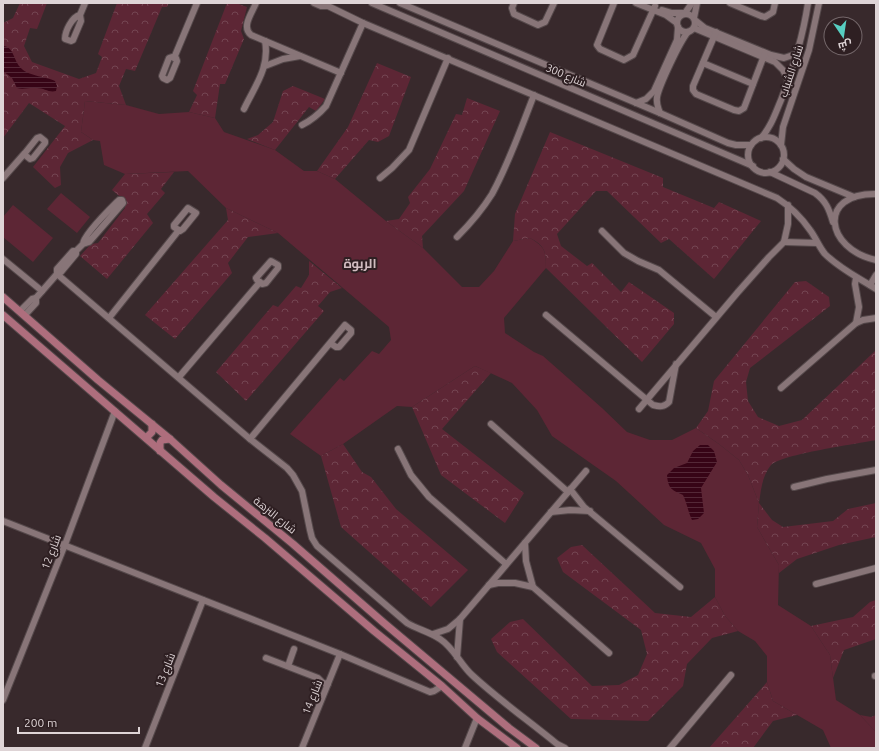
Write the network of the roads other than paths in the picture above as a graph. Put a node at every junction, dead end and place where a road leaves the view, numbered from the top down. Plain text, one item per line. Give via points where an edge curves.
1 (85, 3) edge
2 (197, 3) edge
3 (256, 3) edge
4 (314, 3) edge
5 (372, 3) edge
6 (400, 3) edge
7 (514, 3) edge
8 (554, 3) edge
9 (614, 3) edge
10 (636, 3) edge
11 (646, 3) edge
12 (692, 3) edge
13 (697, 3) edge
14 (730, 3) edge
15 (775, 3) edge
16 (808, 3) edge
17 (819, 3) edge
18 (331, 5) edge
19 (383, 5) edge
20 (654, 8) junction
21 (684, 13) junction
22 (80, 15) dead end
23 (695, 19) junction
24 (364, 23) junction
25 (678, 25) junction
26 (694, 28) junction
27 (688, 32) junction
28 (715, 34) junction
29 (265, 41) junction
30 (796, 54) junction
31 (764, 55) junction
32 (301, 56) junction
33 (174, 58) dead end
34 (448, 58) junction
35 (703, 63) junction
36 (265, 66) junction
37 (555, 69) junction
38 (341, 73) junction
39 (571, 76) junction
40 (788, 80) junction
41 (554, 81) junction
42 (753, 84) junction
43 (572, 89) junction
44 (534, 95) junction
45 (650, 97) junction
46 (657, 100) junction
47 (636, 102) junction
48 (244, 109) dead end
49 (660, 113) junction
50 (785, 123) junction
51 (772, 124) junction
52 (302, 125) dead end
53 (761, 138) junction
54 (751, 145) junction
55 (781, 145) junction
56 (737, 152) junction
57 (24, 154) dead end
58 (783, 159) junction
59 (753, 166) junction
60 (770, 172) junction
61 (3, 178) edge
62 (380, 178) dead end
63 (876, 194) edge
64 (854, 197) junction
65 (788, 205) junction
66 (104, 219) dead end
67 (834, 227) junction
68 (179, 230) dead end
69 (602, 231) dead end
70 (457, 237) dead end
71 (784, 242) junction
72 (817, 243) junction
73 (3, 259) edge
74 (876, 260) edge
75 (57, 274) junction
76 (876, 275) edge
77 (856, 278) junction
78 (260, 282) dead end
79 (870, 285) junction
80 (876, 289) edge
81 (42, 291) junction
82 (3, 297) edge
83 (23, 313) junction
84 (3, 315) edge
85 (546, 315) dead end
86 (716, 317) junction
87 (109, 318) junction
88 (876, 318) edge
89 (856, 323) junction
90 (330, 343) dead end
91 (677, 363) junction
92 (179, 377) junction
93 (781, 388) dead end
94 (646, 400) junction
95 (639, 409) dead end
96 (115, 411) junction
97 (152, 424) junction
98 (491, 424) dead end
99 (146, 438) junction
100 (170, 438) junction
101 (250, 439) junction
102 (398, 449) dead end
103 (160, 451) junction
104 (876, 470) edge
105 (586, 471) dead end
106 (794, 487) dead end
107 (569, 490) junction
108 (590, 511) junction
109 (551, 512) junction
110 (3, 521) edge
111 (524, 543) junction
112 (65, 544) junction
113 (506, 564) junction
114 (876, 568) edge
115 (816, 584) dead end
116 (489, 585) junction
117 (533, 587) junction
118 (680, 587) dead end
119 (203, 600) junction
120 (460, 619) junction
121 (433, 634) junction
122 (294, 649) dead end
123 (609, 653) dead end
124 (340, 654) junction
125 (424, 656) junction
126 (457, 656) junction
127 (266, 658) dead end
128 (416, 665) junction
129 (288, 666) junction
130 (439, 668) junction
131 (732, 675) dead end
132 (431, 677) junction
133 (329, 681) junction
134 (442, 686) junction
135 (3, 700) edge
136 (477, 718) junction
137 (145, 748) edge
138 (302, 748) edge
139 (465, 748) edge
140 (517, 748) edge
141 (536, 748) edge
142 (565, 748) edge
143 (669, 748) edge

1 - 22 street
2 - 33 street
3 - 29 street via 246,27 248,32
4 - 18 street via 321,6
5 - 19 street, شارع 300
6 - 37 street, شارع 300
7 - 8 street via 514,14 538,24 545,22
9 - 20 street via 597,45 621,59 627,59 632,55
10 - 20 street
11 - 20 street
12 - 21 street
13 - 23 street
14 - 15 street via 765,17 773,12
16 - 30 street, شارع الشباب
17 - 50 street, شارع الشباب via 809,50
18 - 24 street
19 - 41 street, شارع 300
20 - 21 street
20 - 25 street
21 - 23 street
21 - 25 street via 679,17
23 - 26 street
23 - 28 street
24 - 34 street
24 - 38 street
25 - 27 street via 683,31
25 - 45 street via 676,40
26 - 27 street
26 - 28 street
27 - 46 street via 681,42
28 - 31 street
28 - 35 street
29 - 32 street
29 - 36 street
30 - 31 street via 784,58
30 - 40 street, شارع الشباب
31 - 40 street via 779,66
31 - 42 street
32 - 36 street
32 - 38 street
34 - 44 street
34 - 62 street via 409,150
35 - 42 street
35 - 42 street via 693,86 694,92 734,110 744,108
36 - 48 street
37 - 39 street, شارع 300
37 - 41 street via 559,76 558,80
38 - 52 street via 326,106 316,117
39 - 43 street via 567,80
39 - 47 street, شارع 300
40 - 51 street, شارع الشباب
41 - 43 street, شارع 300
43 - 56 street, شارع 300
44 - 65 street via 766,193
44 - 70 street via 500,178 481,210
45 - 46 street
45 - 47 street
46 - 49 street
47 - 49 street, شارع 300
49 - 56 street, شارع 300 via 728,143
50 - 51 street via 776,128
50 - 55 street, شارع الشباب
51 - 53 street, شارع الشباب
53 - 54 street
53 - 55 street via 774,139
54 - 56 street, شارع 300
54 - 59 street via 749,158
55 - 58 street
56 - 59 street, شارع 300
57 - 61 street
58 - 60 street via 779,167
58 - 64 street via 806,177
59 - 60 street via 759,171
60 - 67 street via 821,198 830,211
63 - 64 street
64 - 67 street via 838,209
65 - 71 street via 788,224
65 - 72 street via 804,222
66 - 75 street via 85,238 83,244 76,251 72,251 57,269
67 - 74 street via 839,238 849,248
68 - 87 street
69 - 86 street via 624,253 659,270
71 - 72 street
71 - 86 street
72 - 77 street via 829,258
73 - 81 street
75 - 81 street
75 - 87 street
76 - 79 street
77 - 79 street
77 - 89 street via 859,307
78 - 92 street
79 - 80 street
81 - 83 street via 36,298 36,303
82 - 83 main road, شارع النزهة
83 - 97 main road, شارع النزهة
84 - 96 main road
85 - 94 street
86 - 91 street
87 - 92 street
88 - 89 street
89 - 93 street
90 - 101 street
91 - 94 street
91 - 94 street via 669,402 659,407
92 - 101 street
94 - 95 street
96 - 99 main road
96 - 112 street, شارع 12
97 - 99 main road via 152,432
97 - 100 main road, شارع النزهة
98 - 107 street
99 - 103 main road
100 - 103 main road via 162,440
100 - 125 main road, شارع النزهة via 220,485
101 - 121 street via 293,475 302,491 312,538 317,546 407,623
102 - 113 street via 411,475 429,497
103 - 128 main road
104 - 106 street
105 - 107 street
107 - 108 street
107 - 109 street
108 - 109 street
108 - 118 street
109 - 111 street
110 - 112 street
111 - 113 street
111 - 117 street via 527,570
112 - 119 street
112 - 135 street, شارع 12
113 - 116 street
114 - 115 street
116 - 117 street via 511,583
116 - 120 street
117 - 123 street
119 - 124 street
119 - 137 street, شارع 13
120 - 121 street via 448,629
120 - 126 street
121 - 126 street via 447,644
122 - 129 street
124 - 133 street, شارع 14
124 - 134 street via 430,692
125 - 128 main road via 422,663
125 - 130 main road, شارع النزهة
126 - 142 street via 471,674 498,697
127 - 129 street
128 - 132 main road
129 - 133 street
130 - 132 main road via 434,670
130 - 141 main road, شارع النزهة
131 - 143 street
132 - 134 main road
133 - 138 street, شارع 14
134 - 136 main road
136 - 139 street
136 - 140 main road

